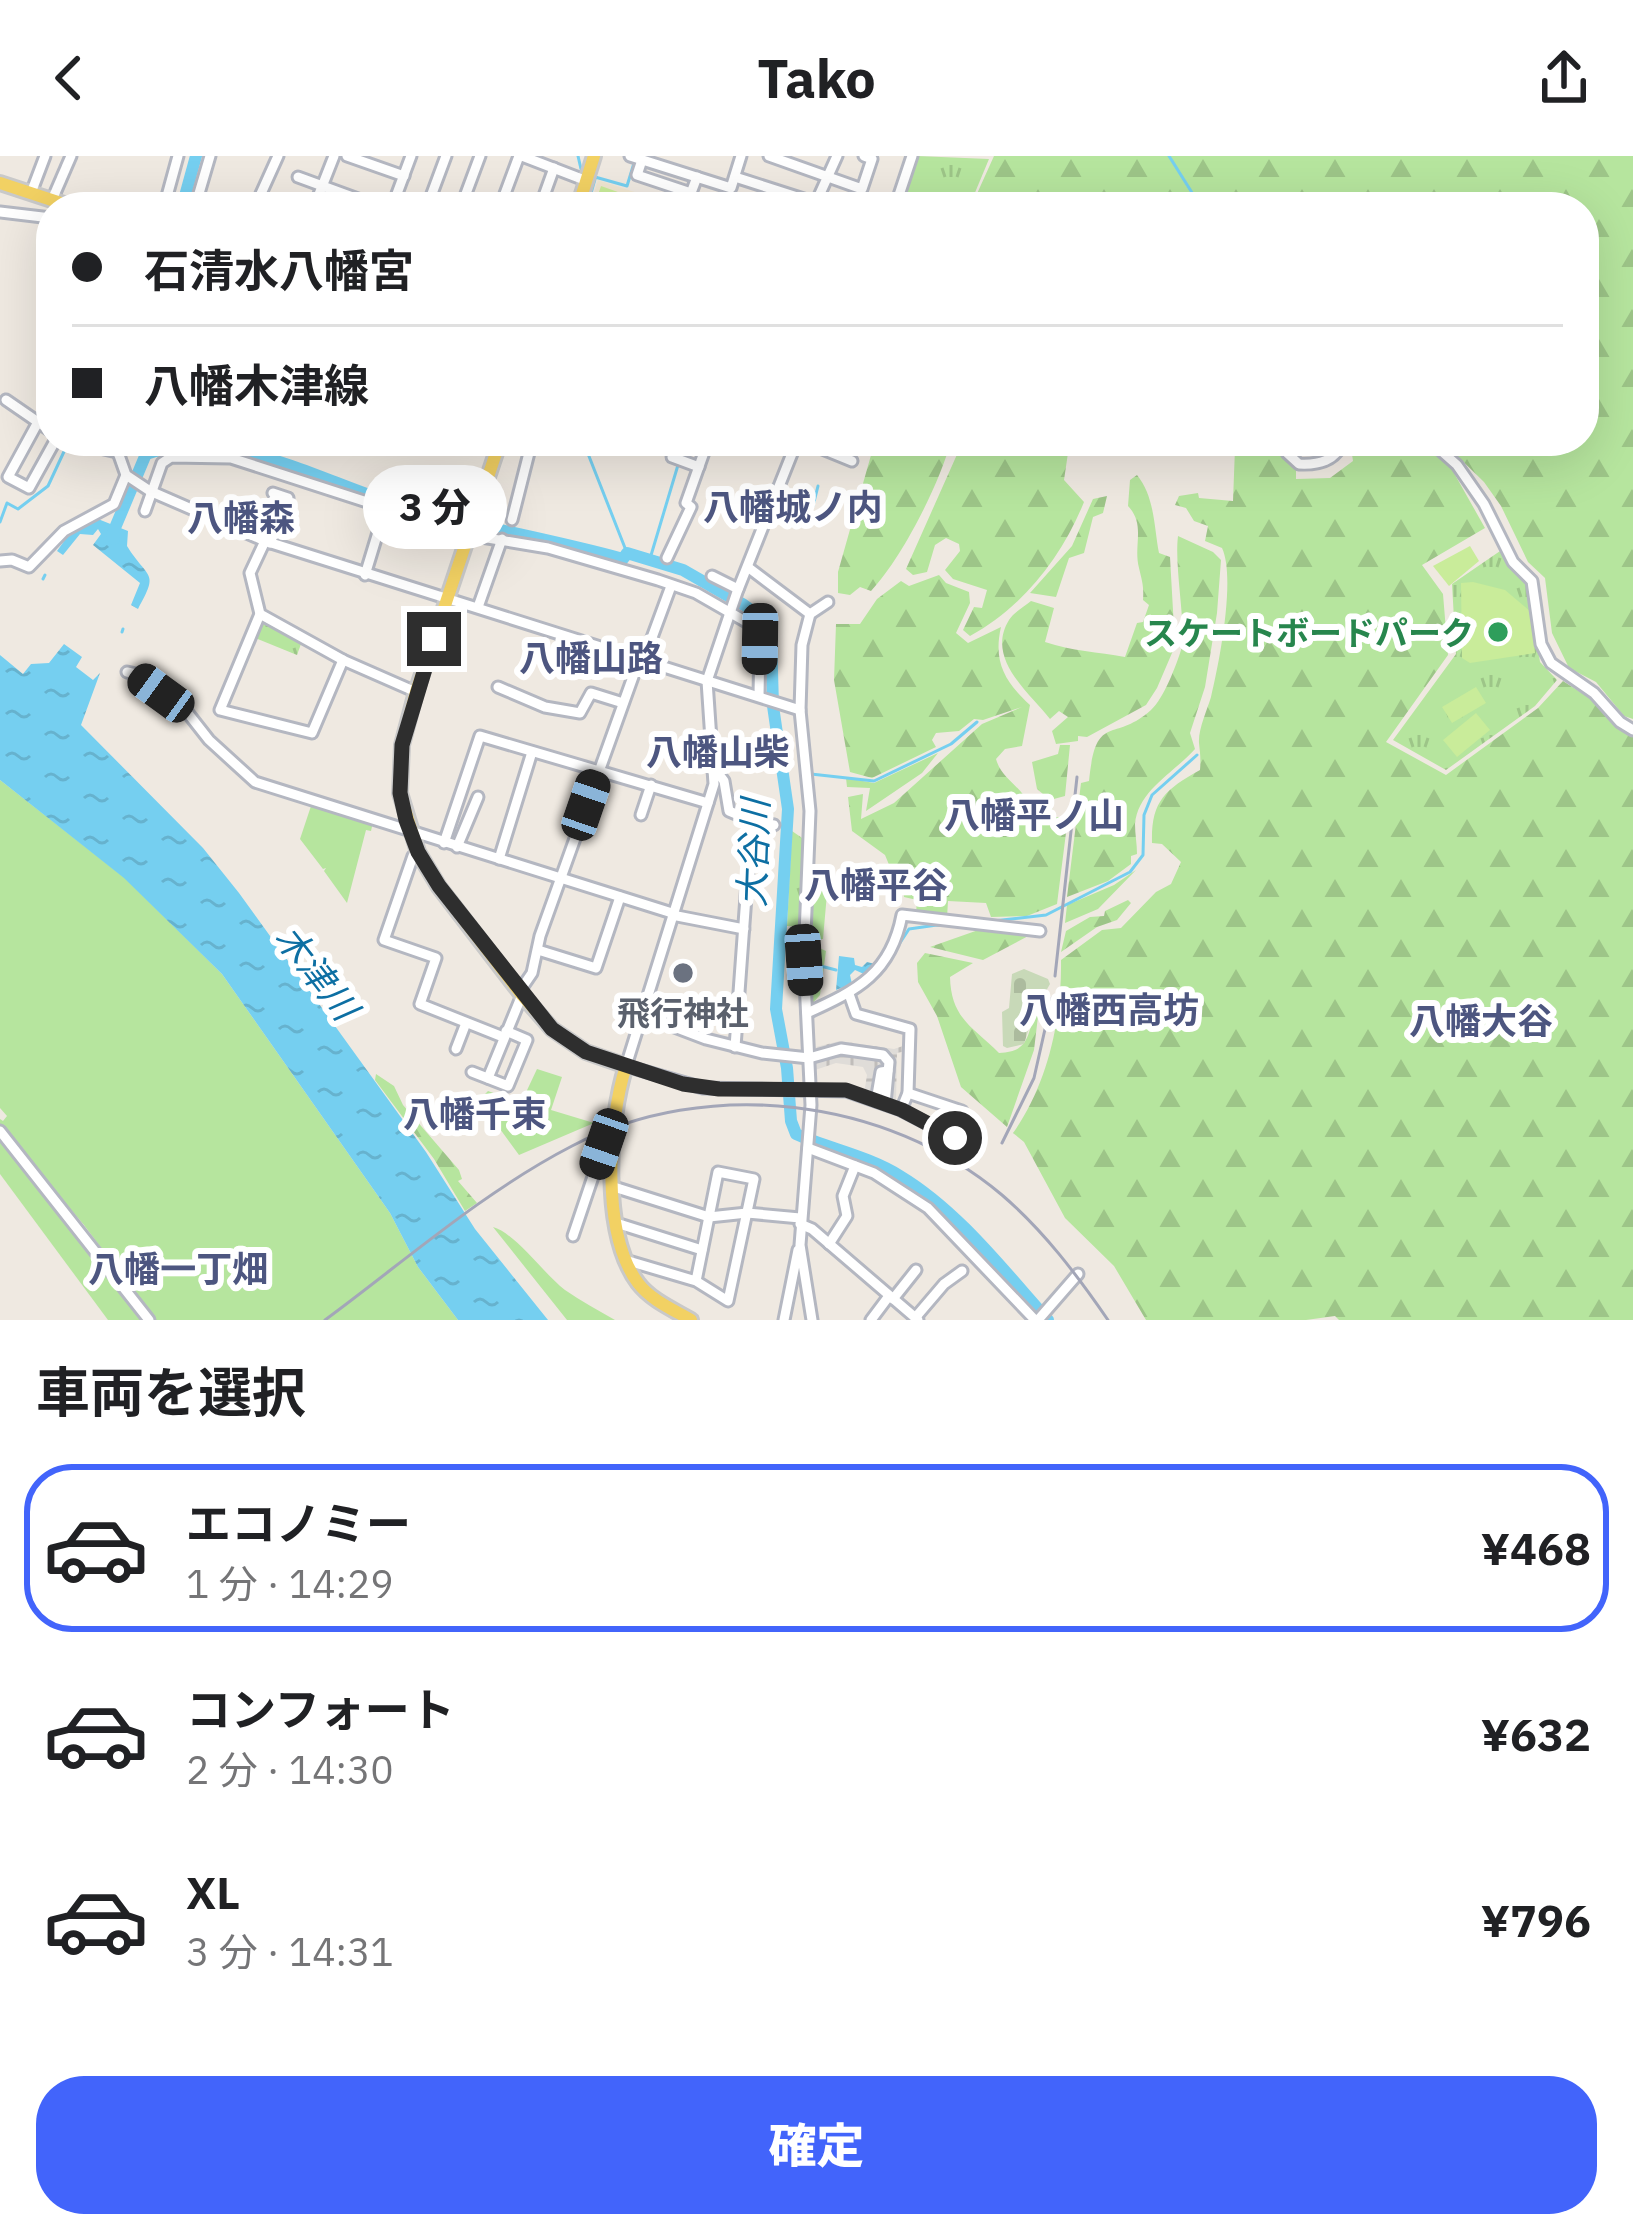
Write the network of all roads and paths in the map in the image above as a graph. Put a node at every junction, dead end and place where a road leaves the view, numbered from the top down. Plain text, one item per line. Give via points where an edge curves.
1 (45, 156) edge
2 (71, 156) edge
3 (178, 156) edge
4 (210, 156) edge
5 (278, 156) edge
6 (334, 156) edge
7 (347, 156) edge
8 (411, 156) edge
9 (446, 156) edge
10 (480, 156) edge
11 (520, 156) edge
12 (572, 156) edge
13 (741, 156) edge
14 (769, 156) edge
15 (837, 156) edge
16 (864, 156) edge
17 (912, 156) edge
18 (636, 158) edge
19 (554, 168) junction
20 (590, 168) edge
21 (568, 172) junction
22 (404, 176) junction
23 (828, 176) junction
24 (298, 177) dead end
25 (735, 177) junction
26 (0, 183) edge
27 (321, 186) junction
28 (55, 192) edge
29 (168, 192) edge
30 (199, 192) edge
31 (262, 192) edge
32 (319, 192) edge
33 (338, 192) edge
34 (398, 192) edge
35 (433, 192) edge
36 (467, 192) edge
37 (506, 192) edge
38 (545, 192) edge
39 (778, 192) edge
40 (821, 192) edge
41 (901, 192) edge
42 (31, 193) junction
43 (36, 195) edge
44 (0, 212) edge
45 (36, 216) edge
46 (6, 400) dead end
47 (36, 421) edge
48 (36, 426) edge
49 (47, 456) edge
50 (118, 456) edge
51 (495, 456) edge
52 (528, 456) edge
53 (703, 456) edge
54 (794, 456) edge
55 (839, 456) edge
56 (1289, 456) edge
57 (1334, 456) edge
58 (1445, 456) edge
59 (677, 458) dead end
60 (852, 461) dead end
61 (699, 467) junction
62 (126, 476) junction
63 (151, 491) junction
64 (273, 494) dead end
65 (145, 511) dead end
66 (511, 521) dead end
67 (379, 529) dead end
68 (470, 534) junction
69 (503, 538) junction
70 (267, 542) junction
71 (667, 558) dead end
72 (0, 561) edge
73 (749, 568) junction
74 (365, 575) junction
75 (712, 576) dead end
76 (670, 586) junction
77 (737, 590) junction
78 (448, 599) junction
79 (828, 602) dead end
80 (478, 607) junction
81 (731, 611) junction
82 (260, 614) junction
83 (810, 614) junction
84 (343, 660) junction
85 (641, 661) junction
86 (127, 672) dead end
87 (707, 681) junction
88 (498, 687) dead end
89 (416, 692) junction
90 (760, 696) junction
91 (623, 703) junction
92 (800, 710) junction
93 (1633, 730) edge
94 (532, 752) junction
95 (598, 769) junction
96 (715, 769) junction
97 (650, 785) junction
98 (478, 797) dead end
99 (708, 803) junction
100 (641, 815) dead end
101 (750, 821) junction
102 (774, 825) dead end
103 (410, 832) junction
104 (444, 843) junction
105 (457, 847) junction
106 (418, 852) junction
107 (500, 860) junction
108 (562, 877) junction
109 (620, 897) junction
110 (672, 914) junction
111 (744, 929) junction
112 (1040, 931) dead end
113 (538, 950) junction
114 (521, 993) junction
115 (849, 994) junction
116 (807, 1013) junction
117 (643, 1015) junction
118 (466, 1022) junction
119 (505, 1034) junction
120 (735, 1047) junction
121 (456, 1049) dead end
122 (809, 1058) junction
123 (626, 1066) junction
124 (472, 1072) dead end
125 (488, 1078) junction
126 (806, 1088) junction
127 (908, 1093) junction
128 (880, 1102) junction
129 (902, 1110) junction
130 (962, 1111) dead end
131 (0, 1131) edge
132 (955, 1138) dead end
133 (614, 1142) junction
134 (808, 1146) junction
135 (855, 1166) junction
136 (614, 1187) junction
137 (747, 1214) junction
138 (709, 1217) junction
139 (800, 1221) junction
140 (616, 1222) junction
141 (573, 1236) dead end
142 (829, 1244) junction
143 (800, 1245) junction
144 (702, 1250) junction
145 (625, 1260) junction
146 (916, 1270) dead end
147 (962, 1271) dead end
148 (1078, 1274) dead end
149 (695, 1282) junction
150 (790, 1287) junction
151 (809, 1289) junction
152 (891, 1298) junction
153 (916, 1319) edge
154 (149, 1320) edge
155 (691, 1320) edge
156 (784, 1320) edge
157 (812, 1320) edge
158 (872, 1320) edge
159 (1036, 1320) edge

1 - 42 street
2 - 28 street
3 - 29 street
4 - 30 street
5 - 31 street
6 - 27 street
7 - 22 street
8 - 22 street
9 - 35 street
10 - 36 street
11 - 19 street
11 - 37 street
12 - 21 street
13 - 25 street
14 - 23 street
15 - 23 street
16 - 23 street via 872,159 862,188
17 - 41 street
18 - 25 street via 731,188
19 - 21 street
19 - 38 street
20 - 21 street
22 - 34 street
23 - 40 street
24 - 27 street
25 - 39 street
26 - 42 main road
27 - 32 street
27 - 33 street
42 - 43 main road
44 - 45 street
46 - 47 street
48 - 49 street via 8,477 29,488
50 - 62 street
51 - 68 main road
52 - 66 street
53 - 61 street
54 - 73 street
55 - 60 street
56 - 57 street via 1318,464
58 - 93 street via 1532,581 1551,662
59 - 61 street
61 - 71 street via 686,503 692,507
62 - 63 street
62 - 72 street via 113,504 64,531 29,567
63 - 65 street
63 - 68 street via 171,457 231,458
63 - 70 street
64 - 70 street via 288,498
67 - 74 street
68 - 69 street
68 - 78 main road
69 - 76 street
69 - 80 street
70 - 74 street
70 - 82 street via 250,573
73 - 77 street
73 - 83 street
74 - 78 street
75 - 77 street
76 - 81 street
76 - 85 street
77 - 81 street
78 - 80 street
78 - 89 main road
79 - 83 street
80 - 85 street
81 - 87 street
81 - 90 street via 757,628
82 - 84 street
82 - 84 street via 220,710 312,733
83 - 92 street
84 - 89 street
85 - 87 street
85 - 91 street
86 - 103 street via 187,712 252,780
87 - 90 street
87 - 96 street
88 - 91 street via 542,712 580,713 591,693
89 - 103 main road via 402,745 400,793
90 - 92 street
91 - 95 street
92 - 116 street via 811,812
94 - 95 street
94 - 104 street via 480,736
94 - 107 street
95 - 97 street
95 - 108 street
96 - 99 street
96 - 101 street via 729,811
97 - 99 street
97 - 100 street
98 - 105 street
99 - 110 street
101 - 102 street
101 - 111 street
103 - 104 street
103 - 106 main road
104 - 105 street
105 - 107 street
106 - 114 main road
106 - 118 street via 384,940 436,958 421,1004
107 - 108 street
108 - 109 street
108 - 113 street
109 - 110 street
109 - 113 street via 596,968
110 - 111 street
110 - 117 street
111 - 120 street
112 - 115 street via 902,915 896,946
113 - 114 street
114 - 119 street
114 - 123 main road via 569,1041
115 - 116 street
115 - 127 street via 856,1014 910,1029
116 - 122 street
117 - 120 street
117 - 123 street
118 - 119 street
118 - 121 street
119 - 125 street
119 - 125 street via 527,1040 508,1086
120 - 122 street
122 - 126 street
122 - 128 street via 842,1049 883,1055 888,1071
123 - 126 street via 703,1088
123 - 133 main road
124 - 125 street
126 - 128 street
126 - 134 street
127 - 129 street
127 - 130 street
128 - 129 street
129 - 132 street
131 - 154 street
133 - 136 main road
133 - 141 street via 604,1144
134 - 135 street
134 - 139 street
135 - 142 street via 843,1196 847,1216
135 - 159 street via 928,1208
136 - 138 street
136 - 140 main road
137 - 138 street
137 - 138 street via 754,1179 718,1172
137 - 139 street
137 - 149 street via 728,1300
138 - 144 street
139 - 142 street
139 - 143 street
140 - 144 street
140 - 145 main road
142 - 152 street
143 - 150 street
143 - 151 street
144 - 149 street
145 - 149 street
145 - 155 main road via 648,1294
146 - 152 street
147 - 153 street
148 - 159 street
150 - 151 street
150 - 156 street
151 - 157 street
152 - 153 street
152 - 158 street

